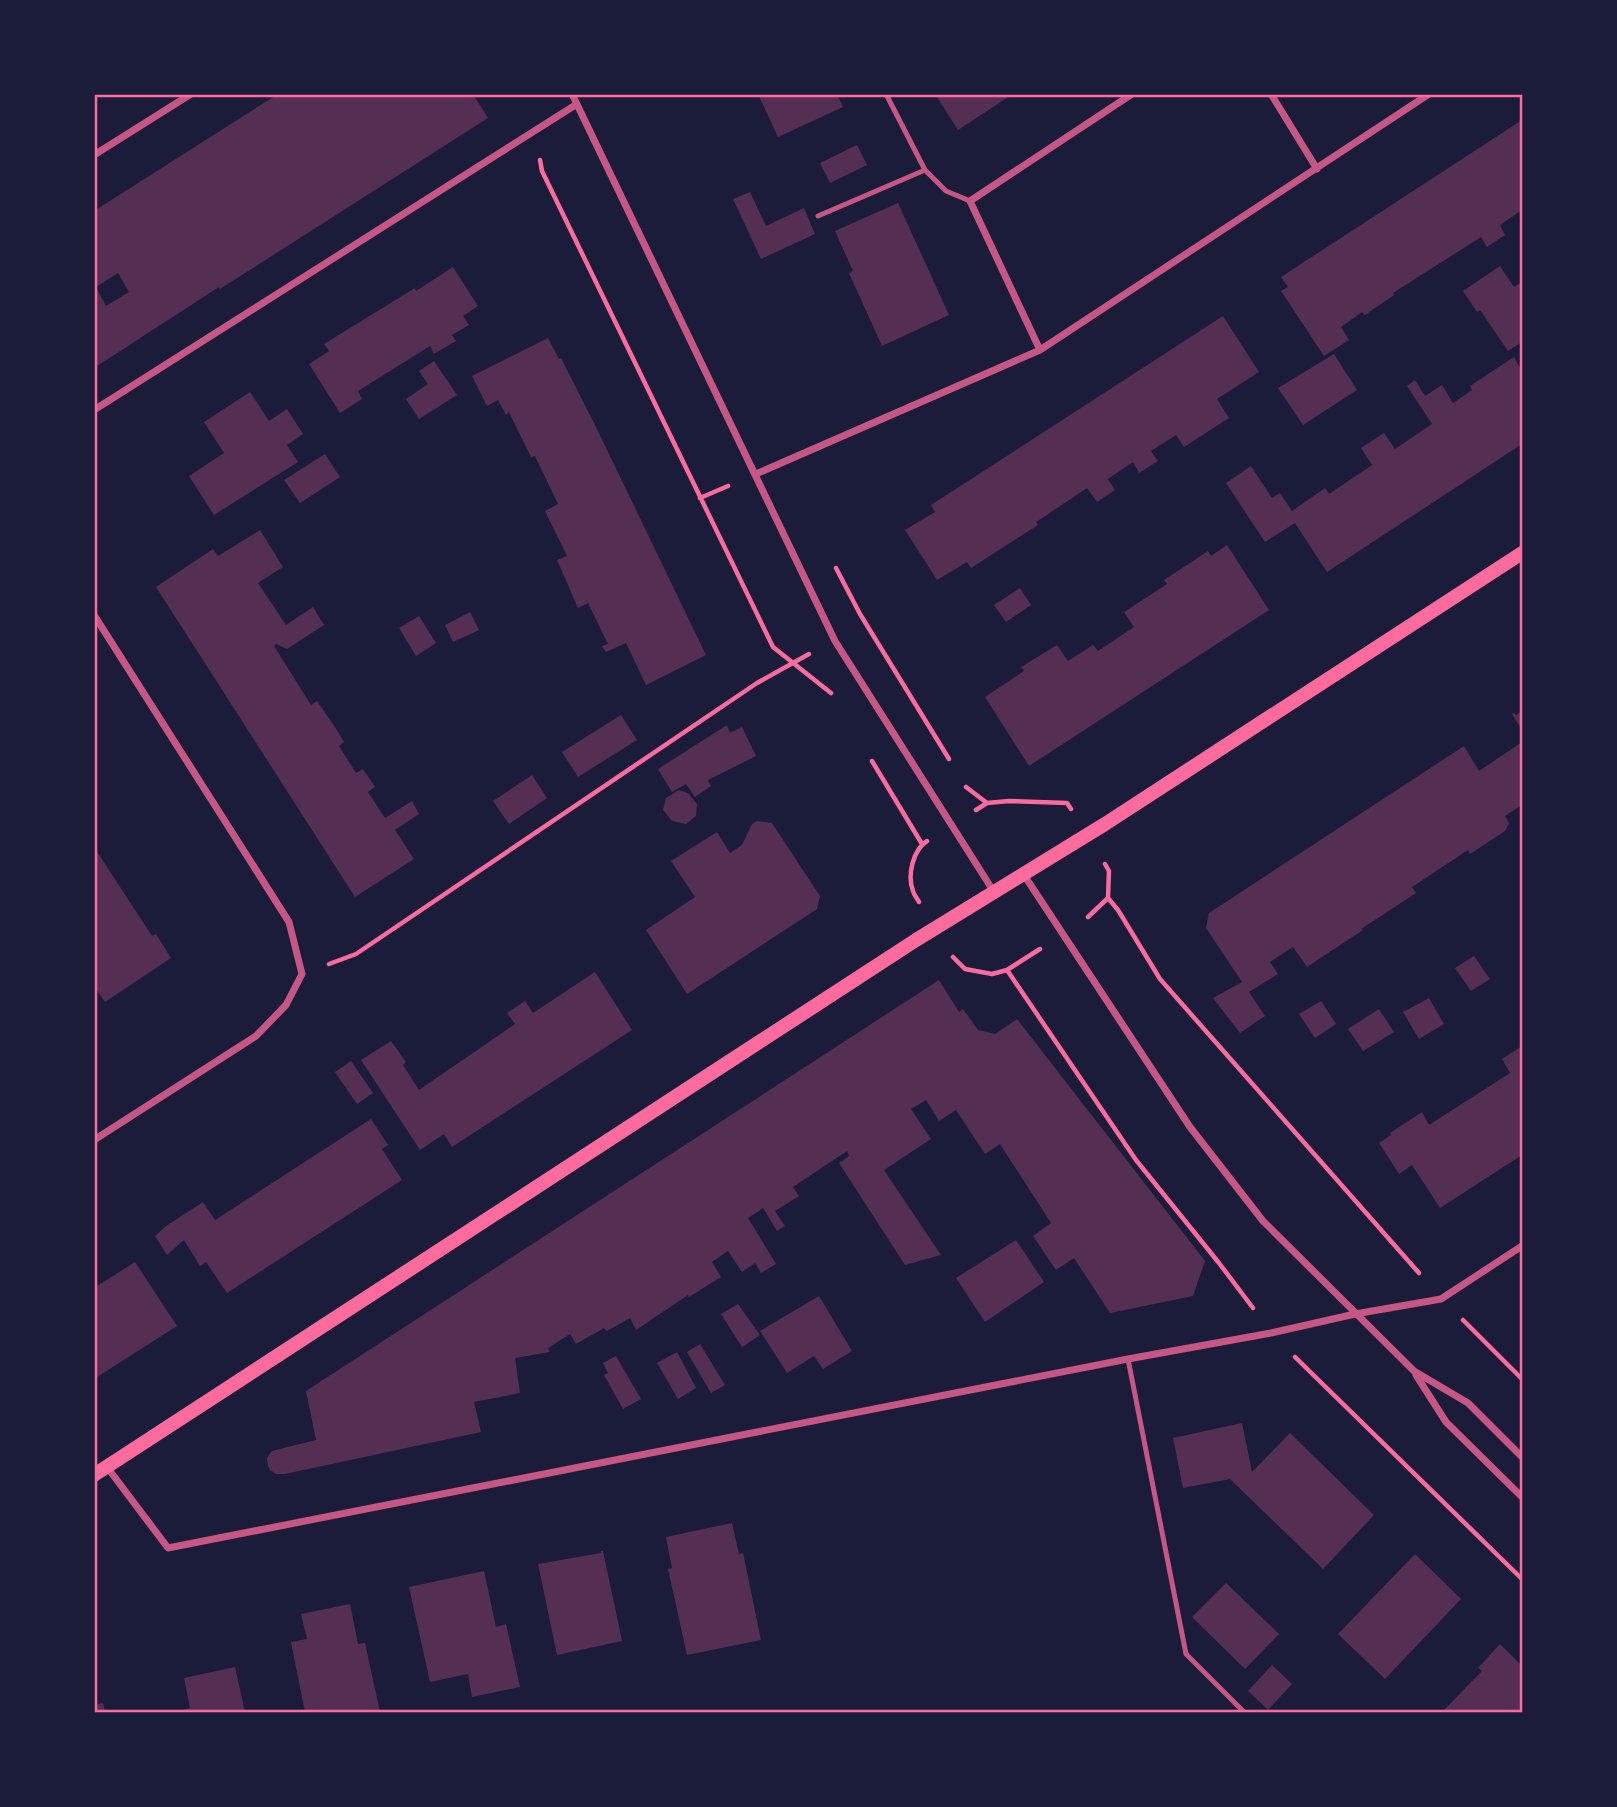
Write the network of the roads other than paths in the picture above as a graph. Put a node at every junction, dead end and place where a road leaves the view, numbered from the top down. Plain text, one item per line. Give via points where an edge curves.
1 (191, 94) edge
2 (572, 94) edge
3 (886, 94) edge
4 (1132, 94) edge
5 (1271, 94) edge
6 (1429, 94) edge
7 (577, 104) junction
8 (94, 155) edge
9 (1317, 169) junction
10 (926, 170) junction
11 (970, 201) junction
12 (818, 216) dead end
13 (1040, 350) junction
14 (94, 410) edge
15 (756, 474) junction
16 (1522, 552) edge
17 (94, 615) edge
18 (1024, 875) junction
19 (994, 892) junction
20 (94, 1140) edge
21 (1522, 1246) edge
22 (1355, 1314) junction
23 (1128, 1359) junction
24 (1414, 1371) junction
25 (1522, 1457) edge
26 (101, 1471) edge
27 (1522, 1497) edge
28 (1245, 1713) edge

1 - 8 street
2 - 7 street
3 - 10 lane
4 - 11 street
5 - 9 street
6 - 9 street
7 - 14 street
7 - 15 street
9 - 13 street
10 - 11 lane via 946,191
10 - 12 lane
11 - 13 street
13 - 15 street
15 - 19 street via 835,640
16 - 18 main road
17 - 20 street via 289,922 302,974 286,1005 256,1036
18 - 19 main road
18 - 22 street via 1190,1127 1263,1221
19 - 26 main road
21 - 22 street via 1441,1299
22 - 23 street
22 - 24 street
23 - 26 street via 168,1548
23 - 28 lane via 1186,1654
24 - 25 street via 1468,1404
24 - 27 street via 1447,1422

